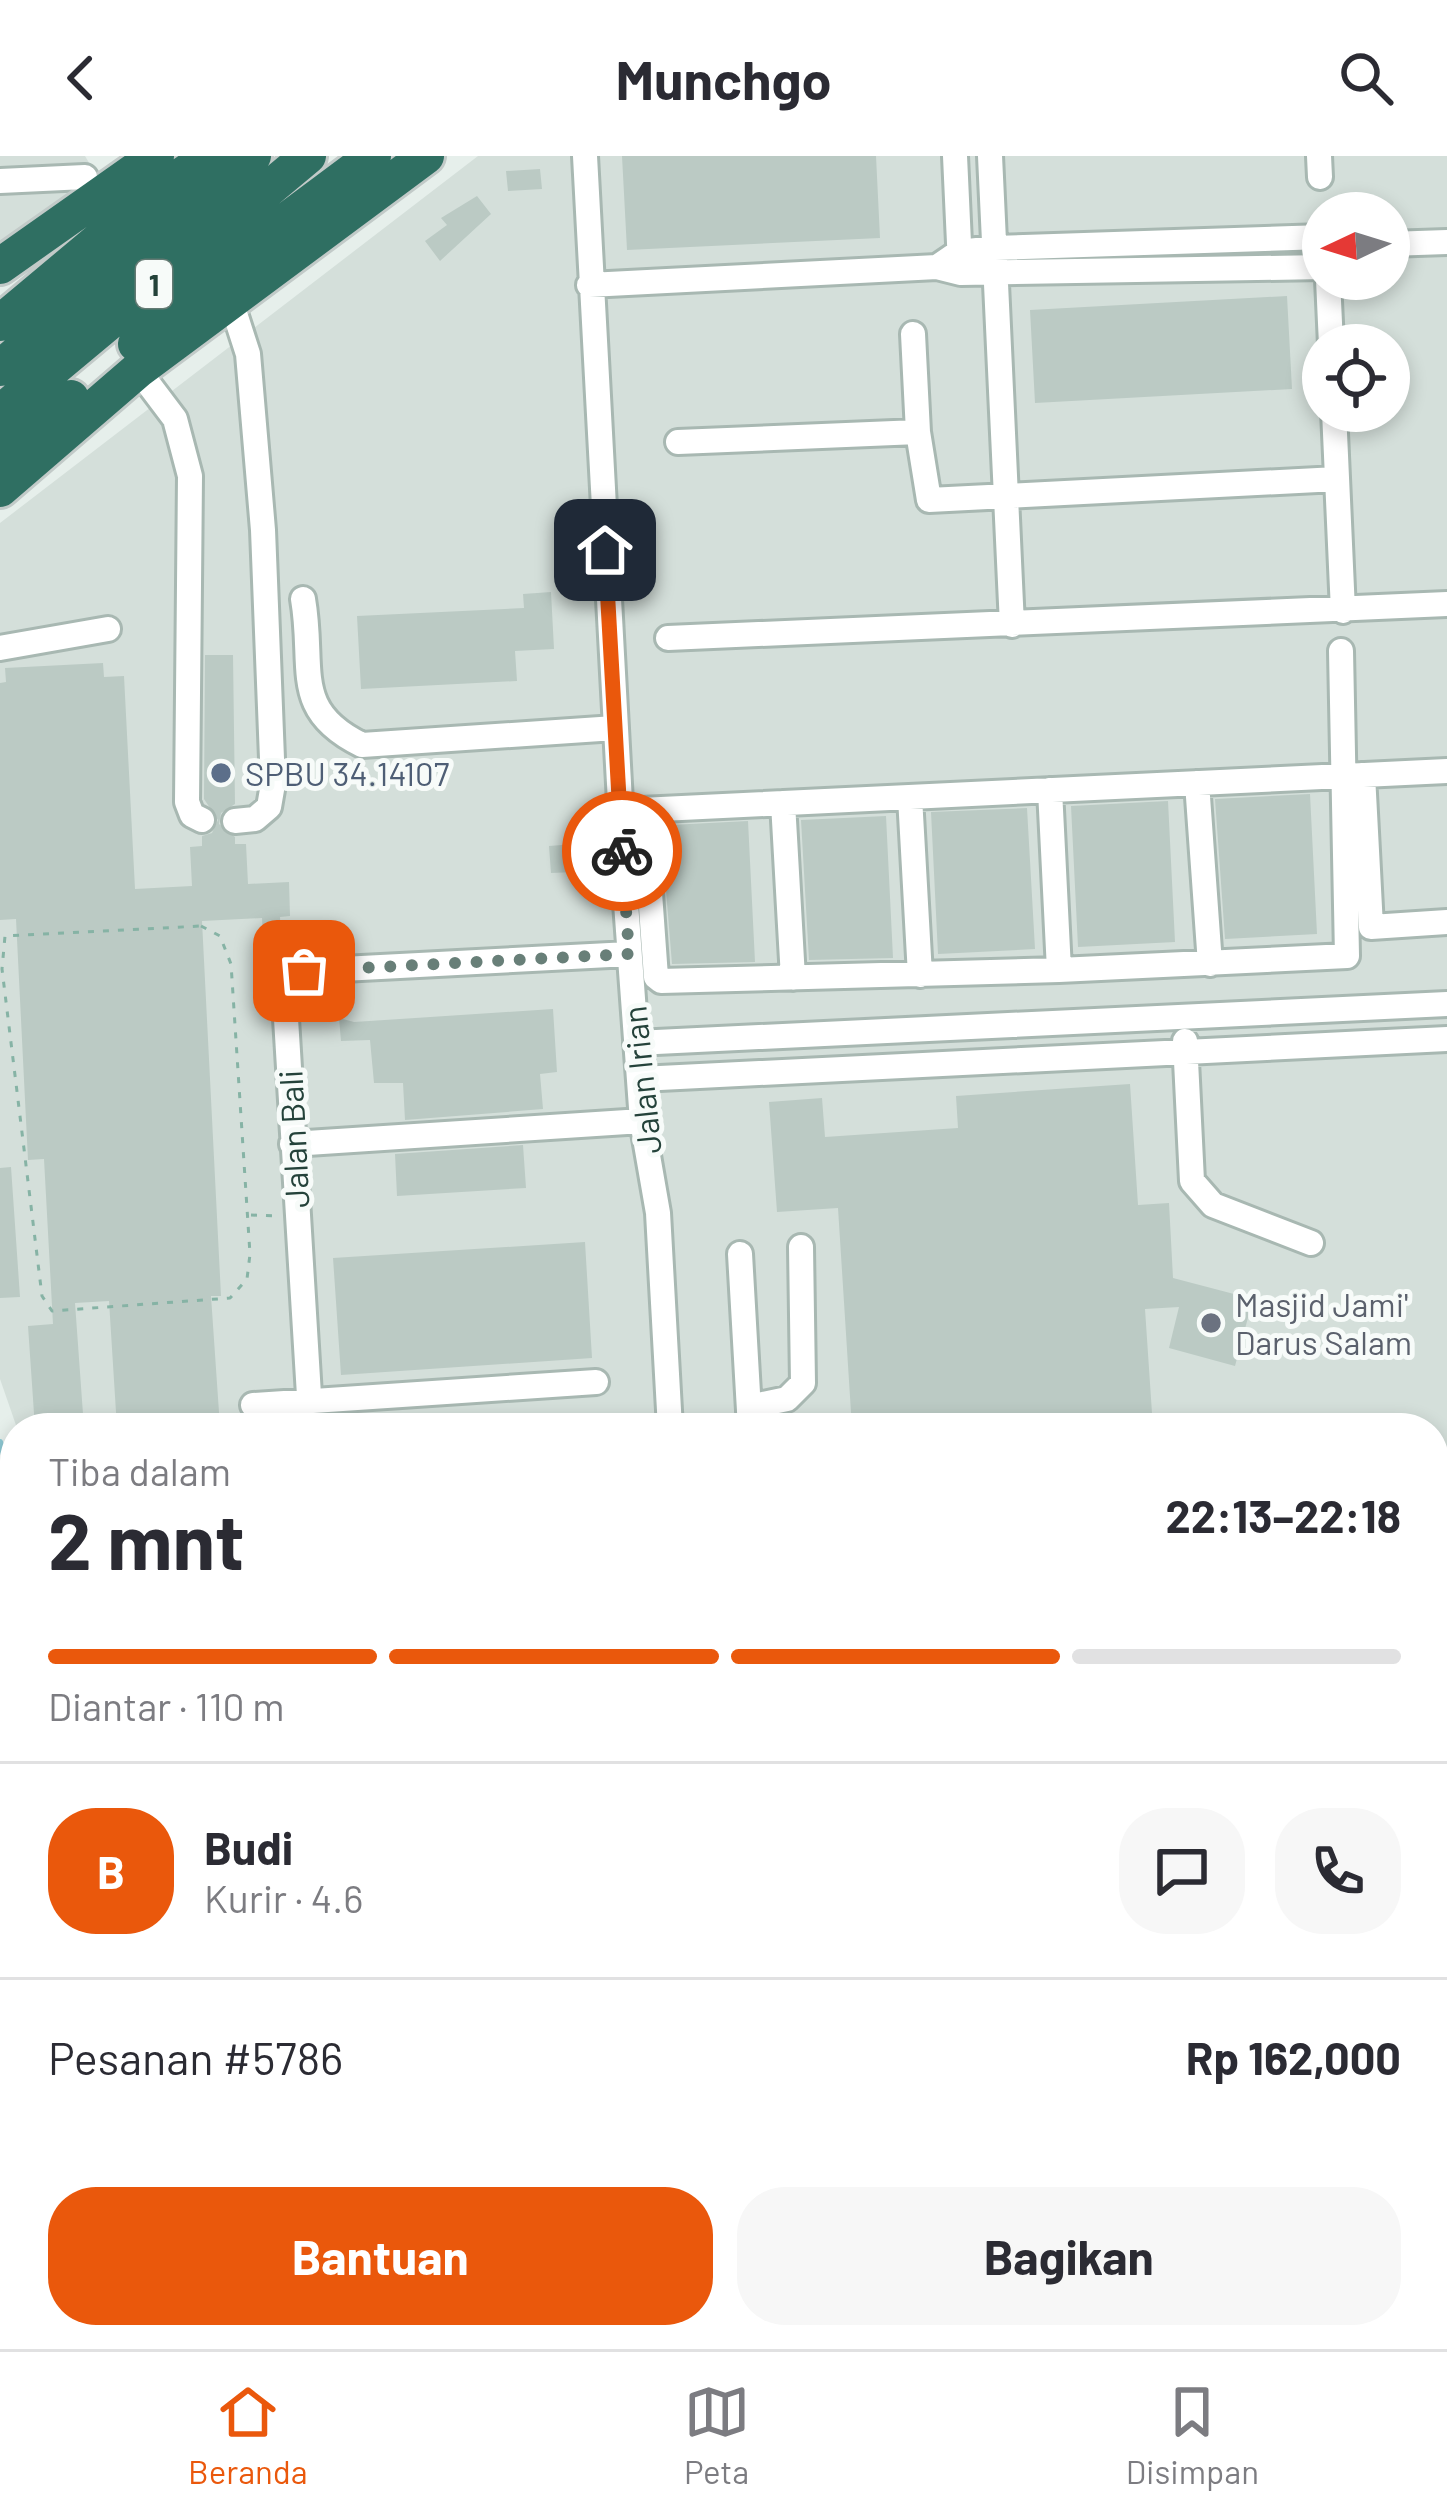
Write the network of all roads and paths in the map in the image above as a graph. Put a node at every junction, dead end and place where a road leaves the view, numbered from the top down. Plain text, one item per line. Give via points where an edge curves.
1 (186, 156) edge
2 (210, 156) edge
3 (253, 156) edge
4 (308, 156) edge
5 (374, 156) edge
6 (425, 156) edge
7 (585, 156) edge
8 (955, 156) edge
9 (990, 156) edge
10 (142, 160) edge
11 (85, 177) edge
12 (0, 181) edge
13 (1302, 238) edge
14 (1447, 242) edge
15 (1410, 243) edge
16 (995, 260) junction
17 (952, 264) junction
18 (0, 266) edge
19 (1302, 267) edge
20 (589, 285) junction
21 (0, 302) edge
22 (235, 314) junction
23 (0, 323) edge
24 (913, 334) dead end
25 (0, 368) edge
26 (147, 382) junction
27 (0, 413) edge
28 (918, 432) junction
29 (1335, 432) edge
30 (679, 442) dead end
31 (0, 449) edge
32 (1337, 479) junction
33 (0, 489) edge
34 (1007, 493) junction
35 (303, 599) dead end
36 (1447, 604) edge
37 (1342, 611) junction
38 (1012, 625) junction
39 (108, 629) dead end
40 (668, 638) dead end
41 (0, 648) edge
42 (1341, 651) dead end
43 (615, 728) junction
44 (1447, 771) edge
45 (1353, 775) junction
46 (1197, 783) junction
47 (1050, 790) junction
48 (910, 797) junction
49 (783, 803) junction
50 (620, 811) junction
51 (202, 820) dead end
52 (235, 820) dead end
53 (623, 876) junction
54 (1447, 922) edge
55 (629, 954) junction
56 (1210, 964) junction
57 (1059, 970) junction
58 (920, 975) junction
59 (793, 978) junction
60 (1447, 1004) edge
61 (1184, 1020) junction
62 (1447, 1039) edge
63 (636, 1043) junction
64 (1185, 1053) junction
65 (640, 1079) junction
66 (642, 1121) junction
67 (292, 1144) junction
68 (249, 1214) junction
69 (298, 1216) junction
70 (1311, 1243) dead end
71 (801, 1246) dead end
72 (740, 1253) dead end
73 (596, 1382) dead end
74 (309, 1401) junction
75 (253, 1405) dead end
76 (310, 1413) edge
77 (669, 1413) edge
78 (750, 1413) edge
79 (758, 1413) edge

1 - 21 highway
2 - 23 highway
3 - 25 highway, 1
4 - 27 highway, 1
5 - 31 highway
6 - 22 highway
7 - 20 lane, Jalan Irian
8 - 17 lane
9 - 16 lane
10 - 11 highway
11 - 12 lane
11 - 18 highway
13 - 16 lane
14 - 15 lane
16 - 17 lane
16 - 19 lane
16 - 34 lane
17 - 20 lane
20 - 43 lane, Jalan Irian
22 - 26 highway
22 - 52 lane via 248,354 273,784 269,807 255,819
24 - 28 lane
26 - 33 highway
26 - 51 lane via 176,419 192,491 187,802
28 - 30 lane
28 - 34 lane via 929,500
29 - 32 lane
32 - 34 lane
32 - 37 lane
34 - 38 lane
35 - 43 lane via 310,694 329,729 362,746
36 - 37 lane
37 - 38 lane
38 - 40 lane
39 - 41 lane
42 - 45 lane
43 - 50 lane, Jalan Irian
44 - 45 lane
45 - 46 lane
45 - 54 lane via 1371,927
45 - 56 lane via 1347,956
46 - 47 lane
46 - 56 lane
47 - 48 lane
47 - 57 lane
48 - 49 lane
48 - 58 lane
49 - 50 lane
49 - 59 lane
50 - 53 lane, Jalan Irian
53 - 55 lane, Jalan Irian
53 - 59 lane via 649,879 661,982
55 - 63 lane, Jalan Irian
55 - 67 lane, Jalan Bali via 293,974 284,986
56 - 57 lane
57 - 58 lane
58 - 59 lane
60 - 61 lane
61 - 63 lane
61 - 64 lane
62 - 64 lane
63 - 65 lane, Jalan Irian
64 - 65 lane
64 - 70 lane via 1192,1180 1213,1205
65 - 66 lane, Jalan Irian
66 - 67 lane
66 - 77 lane, Jalan Irian via 658,1213
67 - 69 lane, Jalan Bali
68 - 68 path via 231,964 220,936 201,926 5,936 22,1159 46,1305 64,1313 230,1298 247,1279
68 - 69 path
69 - 74 lane, Jalan Bali
71 - 79 lane via 803,1383
72 - 78 lane
73 - 74 lane
74 - 75 lane
74 - 76 lane, Jalan Bali

